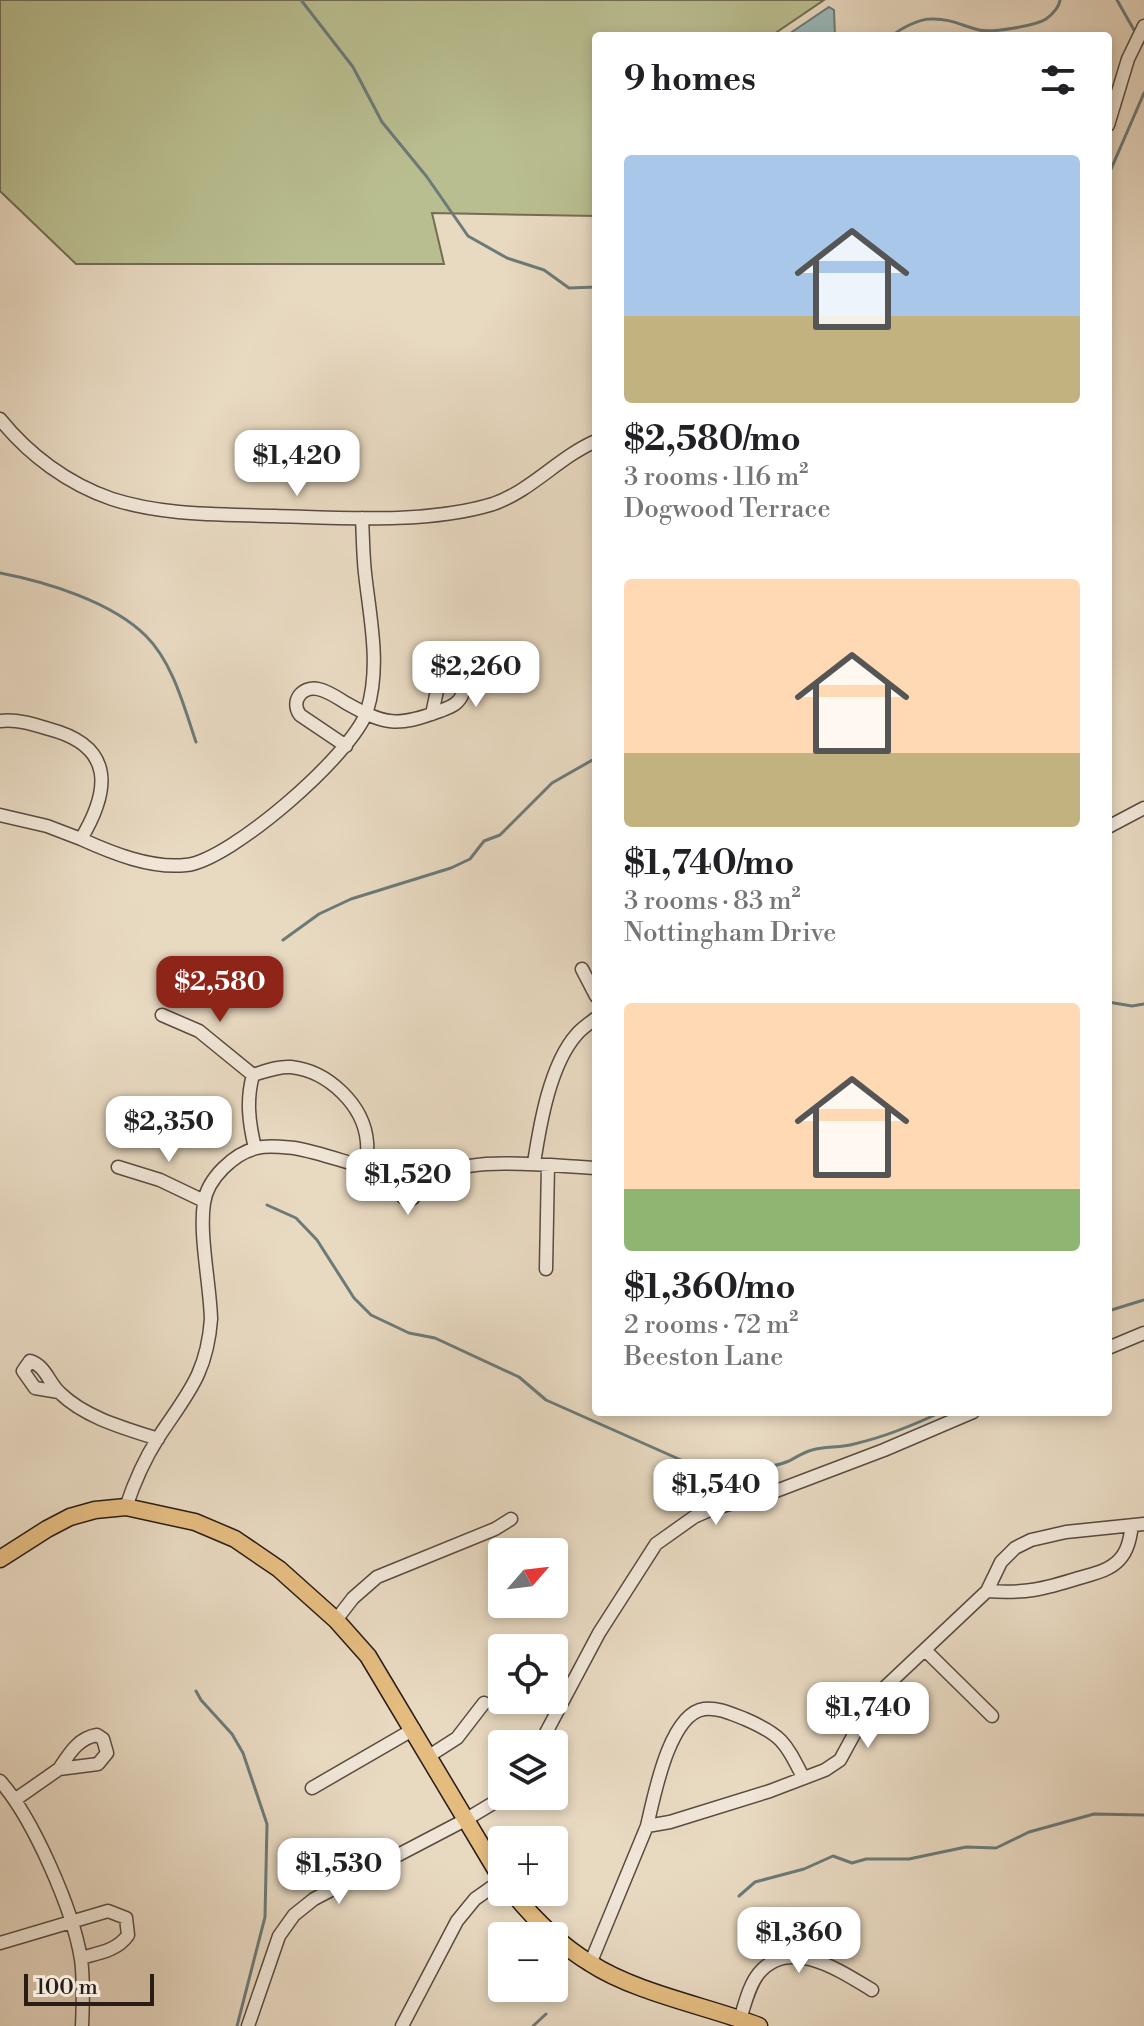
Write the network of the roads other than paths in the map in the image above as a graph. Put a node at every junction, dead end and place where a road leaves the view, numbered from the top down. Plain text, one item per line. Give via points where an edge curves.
1 (1144, 26) edge
2 (1112, 112) edge
3 (3, 428) edge
4 (592, 443) edge
5 (362, 518) junction
6 (366, 714) junction
7 (432, 714) dead end
8 (0, 721) edge
9 (346, 746) junction
10 (1144, 808) edge
11 (0, 815) edge
12 (1112, 825) edge
13 (81, 839) junction
14 (582, 969) dead end
15 (592, 988) edge
16 (162, 1015) dead end
17 (592, 1021) edge
18 (253, 1075) junction
19 (255, 1148) junction
20 (534, 1163) junction
21 (548, 1165) junction
22 (118, 1167) dead end
23 (366, 1168) junction
24 (592, 1168) edge
25 (399, 1174) junction
26 (420, 1174) junction
27 (204, 1201) junction
28 (546, 1269) dead end
29 (1144, 1333) edge
30 (1112, 1346) edge
31 (59, 1392) dead end
32 (964, 1416) edge
33 (158, 1439) junction
34 (126, 1507) junction
35 (511, 1519) dead end
36 (1138, 1525) edge
37 (0, 1559) edge
38 (987, 1591) junction
39 (336, 1620) junction
40 (925, 1650) junction
41 (484, 1703) dead end
42 (992, 1716) dead end
43 (414, 1729) junction
44 (547, 1730) edge
45 (429, 1756) junction
46 (59, 1769) dead end
47 (803, 1777) junction
48 (0, 1781) edge
49 (312, 1788) dead end
50 (16, 1799) junction
51 (488, 1806) edge
52 (465, 1820) junction
53 (647, 1826) junction
54 (488, 1857) edge
55 (488, 1890) edge
56 (525, 1906) edge
57 (70, 1922) junction
58 (0, 1943) edge
59 (81, 1958) junction
60 (590, 1964) junction
61 (872, 1990) dead end
62 (740, 2019) junction
63 (717, 2020) edge
64 (82, 2026) edge
65 (248, 2026) edge
66 (402, 2026) edge
67 (759, 2026) edge

1 - 2 street
3 - 5 street via 60,473 132,505 175,512
4 - 5 street via 497,503 453,512
5 - 6 street via 374,657
6 - 7 street via 390,723
6 - 9 street
6 - 9 street via 323,690 299,695 300,715
8 - 13 street via 62,732 84,743 95,756 101,788
9 - 13 street via 258,825 204,861 170,865 127,857
10 - 12 street
11 - 13 street
14 - 15 street
16 - 18 street via 199,1031
17 - 20 street via 577,1034 556,1072
18 - 19 street via 248,1097
18 - 23 street via 274,1068 301,1069 340,1090 362,1123
19 - 23 street via 296,1149
19 - 27 street via 219,1172
20 - 21 street
20 - 26 street
21 - 24 street
21 - 28 street
22 - 27 street
23 - 25 street
25 - 26 street
25 - 26 street via 399,1193 408,1199 418,1193
27 - 33 street via 209,1338 194,1386
29 - 30 street
31 - 33 street via 115,1426
32 - 44 street via 776,1491 712,1509 656,1544 599,1633
33 - 34 street
34 - 37 main road via 70,1517
34 - 39 main road via 195,1522 235,1539 279,1569
35 - 39 street via 377,1577
36 - 38 street via 1031,1540 1001,1562
36 - 38 street via 1118,1561 1097,1573 1054,1588
38 - 40 street
39 - 43 main road via 368,1656
40 - 42 street
40 - 47 street via 881,1691 840,1760
41 - 45 street via 457,1738
43 - 45 main road
43 - 49 street
45 - 52 main road
46 - 50 street
47 - 53 street
47 - 53 street via 774,1732 726,1711 703,1709 686,1719 665,1758
48 - 50 street
50 - 57 street
51 - 52 street
52 - 54 main road
52 - 65 street via 314,1899 294,1915 279,1936
53 - 60 street
55 - 66 street via 457,1921
56 - 60 main road
57 - 58 street
57 - 59 street
57 - 59 street via 108,1911 129,1923 123,1942
59 - 64 street
60 - 63 main road
61 - 62 street via 831,1966 802,1957 782,1959 758,1974
62 - 63 main road
62 - 67 main road

